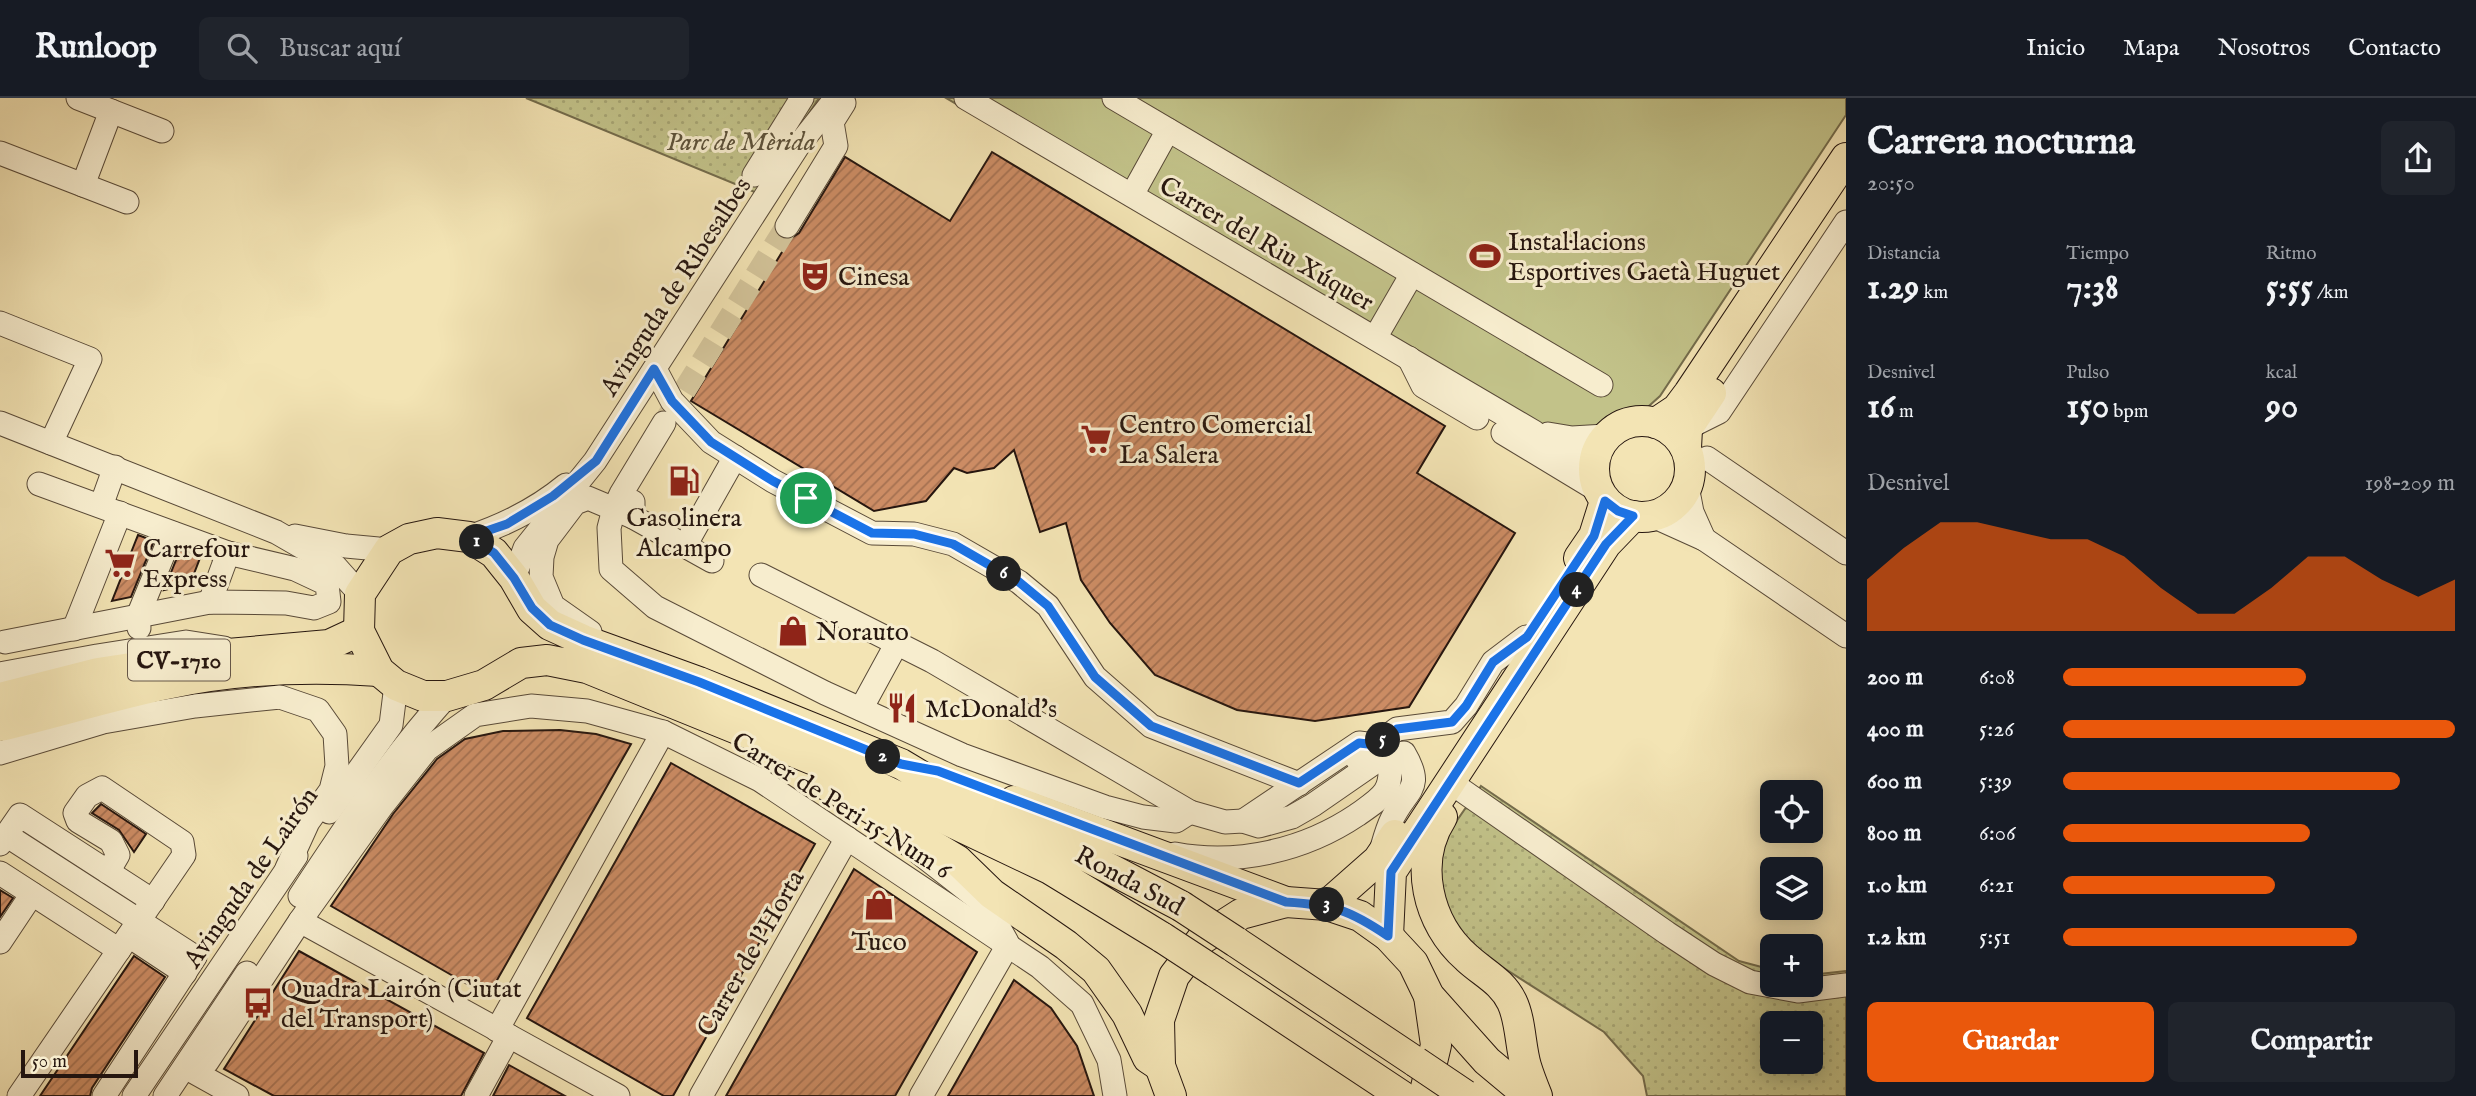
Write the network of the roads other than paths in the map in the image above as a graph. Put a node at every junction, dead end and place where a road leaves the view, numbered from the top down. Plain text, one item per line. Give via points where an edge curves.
1 (78, 98) edge
2 (802, 98) edge
3 (966, 98) edge
4 (1114, 98) edge
5 (837, 101) edge
6 (111, 111) junction
7 (1168, 130) junction
8 (162, 131) dead end
9 (0, 153) edge
10 (1846, 158) edge
11 (754, 175) dead end
12 (83, 185) junction
13 (1846, 190) edge
14 (1132, 195) junction
15 (127, 202) dead end
16 (1846, 222) edge
17 (787, 226) tunnel mouth
18 (1412, 274) junction
19 (0, 323) edge
20 (1375, 338) junction
21 (1409, 358) junction
22 (654, 369) junction
23 (1601, 385) dead end
24 (668, 412) junction
25 (1477, 418) dead end
26 (0, 423) edge
27 (1656, 423) junction
28 (1534, 432) junction
29 (1503, 433) dead end
30 (1606, 436) junction
31 (51, 443) junction
32 (1693, 445) junction
33 (735, 457) junction
34 (596, 461) junction
35 (115, 467) junction
36 (39, 484) dead end
37 (1687, 486) junction
38 (1599, 488) junction
39 (176, 492) junction
40 (215, 507) junction
41 (110, 510) junction
42 (624, 513) junction
43 (1643, 516) junction
44 (167, 531) junction
45 (276, 532) junction
46 (691, 535) dead end
47 (469, 537) junction
48 (1704, 538) junction
49 (202, 544) junction
50 (389, 550) junction
51 (228, 553) junction
52 (1846, 553) edge
53 (712, 561) dead end
54 (761, 575) dead end
55 (514, 578) junction
56 (360, 594) junction
57 (210, 602) junction
58 (138, 616) junction
59 (74, 629) junction
60 (359, 631) junction
61 (1845, 632) edge
62 (1527, 637) junction
63 (5, 642) dead end
64 (141, 648) junction
65 (895, 648) junction
66 (244, 652) junction
67 (635, 657) junction
68 (0, 674) edge
69 (387, 678) junction
70 (943, 684) dead end
71 (447, 696) junction
72 (861, 709) junction
73 (475, 715) joint
74 (0, 726) edge
75 (663, 732) junction
76 (745, 733) junction
77 (1474, 745) junction
78 (1379, 751) junction
79 (901, 764) junction
80 (1310, 784) junction
81 (1460, 789) junction
82 (834, 790) junction
83 (87, 796) junction
84 (1190, 812) junction
85 (1243, 821) junction
86 (51, 835) junction
87 (848, 838) junction
88 (3, 840) edge
89 (1123, 841) junction
90 (1378, 860) junction
91 (287, 868) junction
92 (108, 872) junction
93 (0, 873) edge
94 (32, 894) junction
95 (153, 901) junction
96 (1286, 902) junction
97 (1327, 905) junction
98 (304, 907) junction
99 (129, 936) junction
100 (1388, 936) junction
101 (0, 942) edge
102 (1008, 945) junction
103 (1846, 985) edge
104 (1429, 996) junction
105 (503, 1033) junction
106 (1160, 1066) junction
107 (185, 1067) junction
108 (1407, 1095) edge
109 (19, 1096) edge
110 (104, 1096) edge
111 (134, 1096) edge
112 (165, 1096) edge
113 (237, 1096) edge
114 (476, 1096) edge
115 (618, 1096) edge
116 (701, 1096) edge
117 (921, 1096) edge
118 (1115, 1096) edge
119 (1171, 1096) edge
120 (1465, 1096) edge
121 (1529, 1096) edge
122 (1537, 1096) edge

1 - 6 street
2 - 11 street
3 - 14 street, Carrer del Riu Xúquer
4 - 7 street, Carrer del Riu Xúquer
5 - 17 street via 832,122 836,146
5 - 22 street, Avinguda de Ribesalbes via 802,141
6 - 8 street
6 - 12 street
7 - 14 street, Carrer del Riu Xúquer
7 - 18 street, Carrer del Riu Xúquer
9 - 12 street
10 - 27 main road via 1677,409
12 - 15 street
13 - 32 main road
14 - 20 street, Carrer del Riu Xúquer
16 - 32 street
18 - 20 street, Carrer del Riu Xúquer
18 - 23 street, Carrer del Riu Xúquer
19 - 31 street via 90,359
20 - 21 street, Carrer del Riu Xúquer
21 - 25 street via 1423,386
21 - 28 street, Carrer del Riu Xúquer
22 - 24 street
22 - 34 street, Avinguda de Ribesalbes
24 - 33 street
24 - 42 street via 621,494
24 - 42 street via 674,427
26 - 31 street
27 - 30 main road via 1629,422
27 - 32 main road
28 - 30 street, Carrer del Riu Xúquer via 1572,439
28 - 38 street, Carrer del Riu Xúquer via 1549,446 1569,452
29 - 38 street
30 - 38 main road via 1596,453
31 - 35 street
32 - 37 main road
32 - 52 street
33 - 46 street
33 - 80 street via 872,533 914,534 953,544 1019,582 1048,606 1095,677 1151,726
34 - 47 street, Avinguda de Ribesalbes via 553,496 507,524
34 - 55 street, Avinguda de Ribesalbes via 525,548
35 - 39 street
35 - 41 street
36 - 41 street
37 - 43 main road via 1674,505
37 - 48 street
38 - 43 main road via 1618,511
38 - 62 main road via 1594,536
39 - 40 street
39 - 44 street
40 - 45 street
40 - 49 street
41 - 44 street
41 - 59 street
42 - 53 street
42 - 67 street via 589,498 575,503 547,540 541,577 553,606
42 - 72 street via 608,528 611,569 655,607
43 - 48 street
43 - 77 main road via 1606,544
44 - 49 street
44 - 58 street
45 - 50 street
45 - 56 street via 335,566
47 - 50 main road via 437,533 409,539
47 - 55 main road, Ronda Sud via 494,553
48 - 61 street
49 - 51 street
50 - 56 main road
51 - 57 street
51 - 57 street via 295,569 327,584 329,602 314,608
54 - 65 street
55 - 67 main road, Ronda Sud via 532,608 550,625
56 - 60 main road
57 - 58 street
58 - 59 street
58 - 64 street
59 - 63 street
60 - 66 main road, CV-1710 via 329,645
60 - 69 main road
62 - 78 street via 1493,662 1452,722 1397,729
62 - 90 main road
64 - 66 street via 186,642
64 - 68 street
65 - 70 street
65 - 72 street
65 - 84 street via 932,661
66 - 74 main road, CV-1710 via 98,673
67 - 79 main road, Ronda Sud
69 - 71 main road via 424,696
69 - 74 main road, CV-1710 via 306,668 192,680
69 - 91 street, Avinguda de Lairón via 391,725
71 - 76 main road, Ronda Sud via 484,685 521,663 547,660 587,668
71 - 98 street, Avinguda de Lairón via 369,792
72 - 84 street via 962,755 1105,807 1176,821
73 - 75 street, Carrer de Peri 15 Num 6 via 531,706 587,711
73 - 98 street, Avinguda de Lairón via 427,749
74 - 91 street via 103,722 280,696 318,710 335,734 337,765 331,790 308,822
75 - 87 street, Carrer de Peri 15 Num 6 via 760,780
75 - 105 street
76 - 82 main road
76 - 108 main road, Ronda Sud, bridge via 860,779 1050,869
77 - 81 main road
77 - 100 main road via 1391,872
78 - 80 street
78 - 85 street via 1292,817 1259,826
78 - 89 street via 1389,760 1392,776 1382,798 1336,829 1305,843 1229,858 1180,855
78 - 90 street via 1405,753 1415,782 1391,819
79 - 89 main road via 938,771
79 - 120 main road, Ronda Sud, bridge via 1181,906
80 - 85 street
81 - 103 street via 1714,964 1750,982 1798,991
81 - 122 main road via 1436,827 1427,852 1427,887 1447,937 1498,981 1513,1003
82 - 102 street via 987,906
82 - 106 main road via 957,860 992,894 1076,953 1096,970 1127,1014 1148,1058
83 - 86 street via 77,797
83 - 92 street via 75,813 78,821 111,841 118,855
83 - 95 street via 102,789 182,842 184,855
84 - 85 street via 1225,822
86 - 88 street via 20,815
86 - 92 street
87 - 102 street, Carrer de Peri 15 Num 6
87 - 116 street, Carrer de l'Horta
88 - 99 street
89 - 96 main road
90 - 97 main road
91 - 111 street, Avinguda de Lairón
92 - 95 street
93 - 94 street
94 - 99 street
94 - 101 street
95 - 99 street
96 - 97 main road
96 - 106 main road via 1241,914 1202,939 1174,976 1159,1020
97 - 100 main road via 1360,916
98 - 105 street
98 - 107 street, Avinguda de Lairón
99 - 109 street
99 - 110 street via 185,973
100 - 104 main road via 1413,963
102 - 117 street
102 - 118 street, Carrer de Peri 15 Num 6 via 1082,1004 1109,1060
104 - 108 main road via 1436,1045
104 - 121 main road via 1487,1061
105 - 114 street
105 - 115 street
106 - 119 main road
107 - 112 street, Avinguda de Lairón
107 - 113 street

